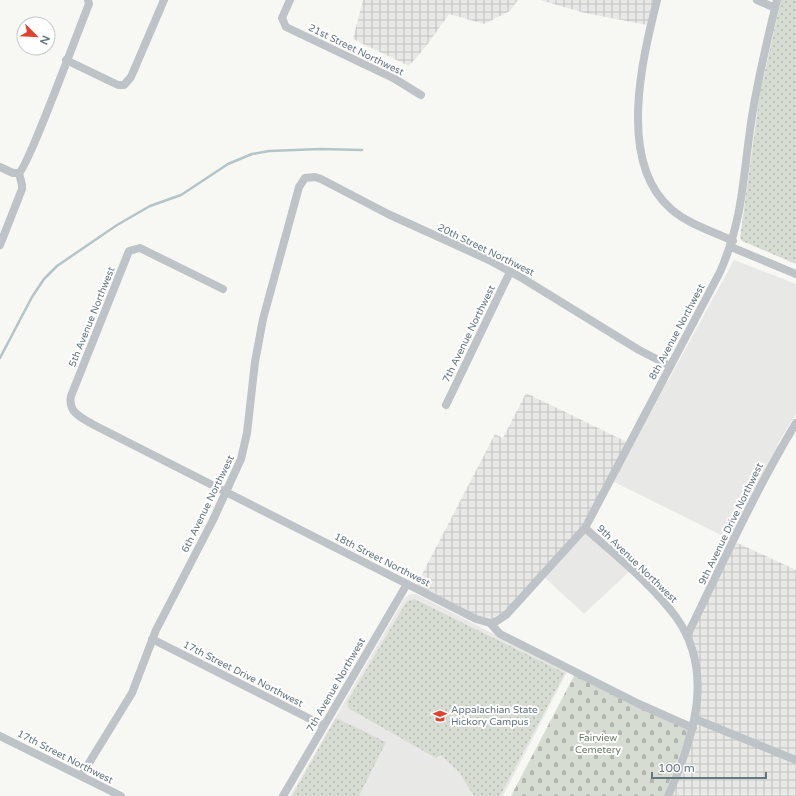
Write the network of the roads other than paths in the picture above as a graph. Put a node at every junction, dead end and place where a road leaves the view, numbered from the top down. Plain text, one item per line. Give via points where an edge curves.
1 (88, 0) edge
2 (164, 0) edge
3 (290, 0) edge
4 (657, 0) edge
5 (757, 0) edge
6 (776, 4) edge
7 (66, 60) junction
8 (421, 95) dead end
9 (0, 168) edge
10 (19, 173) junction
11 (309, 177) joint
12 (732, 244) junction
13 (0, 245) edge
14 (510, 272) junction
15 (796, 274) edge
16 (223, 290) dead end
17 (670, 366) junction
18 (70, 401) joint
19 (446, 405) dead end
20 (796, 422) edge
21 (227, 493) junction
22 (585, 528) junction
23 (407, 584) junction
24 (490, 623) junction
25 (688, 636) junction
26 (152, 639) junction
27 (695, 719) junction
28 (324, 726) junction
29 (693, 728) junction
30 (0, 736) edge
31 (796, 760) edge
32 (81, 776) junction
33 (121, 796) edge
34 (283, 796) edge
35 (668, 796) edge

1 - 7 street via 89,4
2 - 7 street via 131,76 124,85 118,85
3 - 8 street, 21st Street Northwest via 282,18 286,27 395,79
4 - 12 street via 645,58 639,105 639,143 644,169 655,190 670,208 688,221
5 - 6 street
6 - 12 street, 8th Avenue Northwest via 755,94 742,200
7 - 10 street via 24,168
9 - 10 street
10 - 13 street via 22,189
11 - 14 street, 20th Street Northwest via 321,179
11 - 21 street, 6th Avenue Northwest via 298,187 268,302 258,348 245,446
12 - 15 street
12 - 17 street, 8th Avenue Northwest
14 - 17 street, 20th Street Northwest
14 - 19 street, 7th Avenue Northwest
16 - 18 street, 5th Avenue Northwest via 140,248 129,251
17 - 22 street, 8th Avenue Northwest
18 - 21 street, 18th Street Northwest via 77,415 92,424
20 - 25 street, 9th Avenue Drive Northwest via 733,541
21 - 23 street, 18th Street Northwest
21 - 26 street, 6th Avenue Northwest
22 - 24 street, 8th Avenue Northwest via 506,615
22 - 25 street, 9th Avenue Northwest via 657,595
23 - 24 street, 18th Street Northwest via 476,619
23 - 28 street, 7th Avenue Northwest
24 - 29 street, 18th Street Northwest via 500,634
25 - 27 street, 9th Avenue Northwest via 698,676
26 - 28 street, 17th Street Drive Northwest
26 - 32 street, 6th Avenue Northwest via 132,693
27 - 29 street, 9th Avenue Northwest
27 - 31 street
28 - 34 street, 7th Avenue Northwest
29 - 35 street, 9th Avenue Northwest via 686,753
30 - 32 street, 17th Street Northwest
32 - 33 street, 17th Street Northwest

